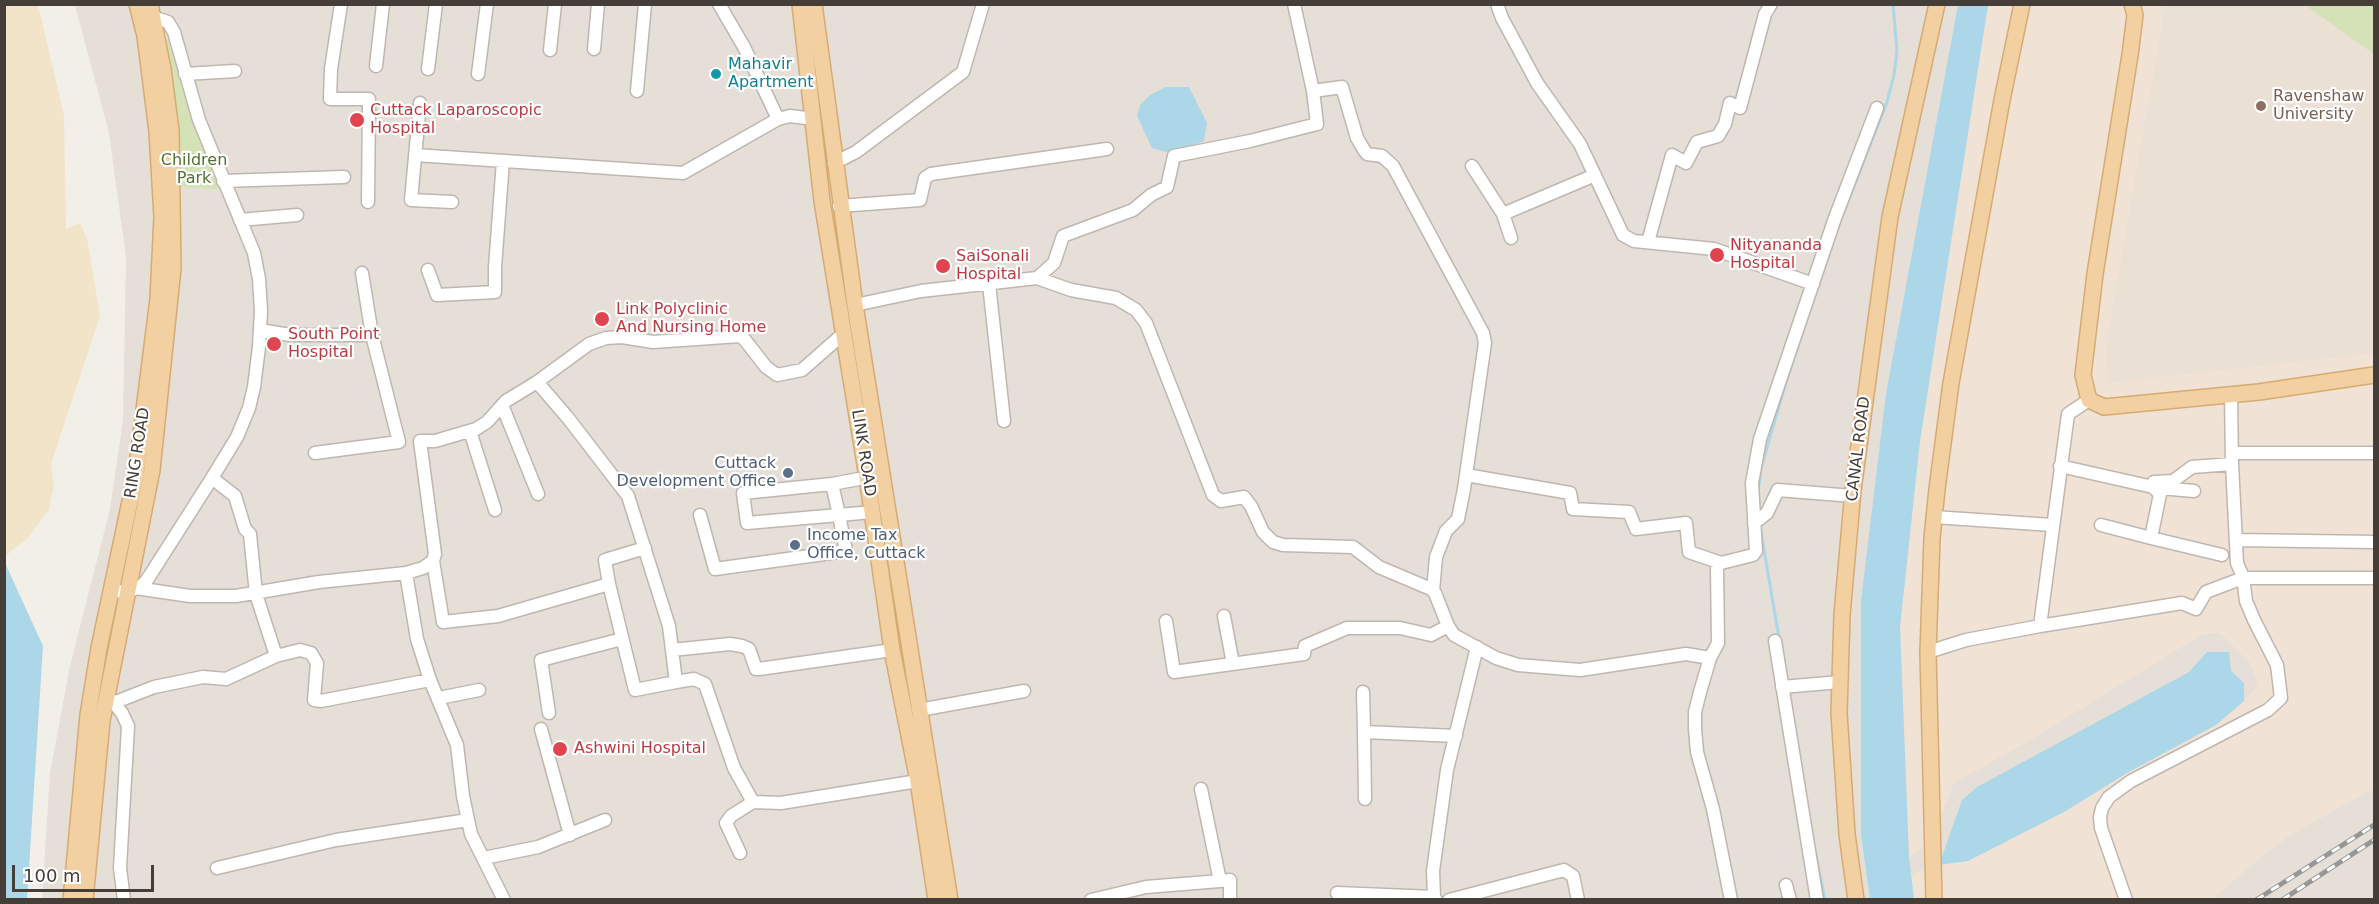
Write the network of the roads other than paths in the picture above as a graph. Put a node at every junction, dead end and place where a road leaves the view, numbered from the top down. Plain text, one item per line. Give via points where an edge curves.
1 (137, 4) edge
2 (341, 4) edge
3 (383, 4) edge
4 (436, 4) edge
5 (487, 4) edge
6 (555, 4) edge
7 (598, 4) edge
8 (645, 4) edge
9 (719, 4) edge
10 (800, 4) edge
11 (814, 4) edge
12 (983, 4) edge
13 (1294, 4) edge
14 (1497, 4) edge
15 (1771, 4) edge
16 (1937, 4) edge
17 (2022, 4) edge
18 (2132, 4) edge
19 (152, 11) edge
20 (594, 49) dead end
21 (550, 50) dead end
22 (376, 66) dead end
23 (428, 69) dead end
24 (235, 71) dead end
25 (185, 74) junction
26 (478, 74) dead end
27 (637, 91) dead end
28 (1313, 91) junction
29 (420, 103) dead end
30 (1877, 108) dead end
31 (778, 120) junction
32 (819, 127) junction
33 (1107, 149) dead end
34 (415, 155) junction
35 (503, 161) junction
36 (834, 163) junction
37 (1472, 166) dead end
38 (1595, 175) junction
39 (344, 177) dead end
40 (224, 181) junction
41 (368, 202) dead end
42 (452, 202) dead end
43 (839, 206) junction
44 (1503, 214) junction
45 (297, 215) dead end
46 (240, 220) junction
47 (1511, 238) dead end
48 (1648, 242) junction
49 (428, 270) dead end
50 (362, 273) dead end
51 (1037, 278) junction
52 (989, 284) junction
53 (1813, 284) junction
54 (855, 305) junction
55 (260, 330) junction
56 (372, 334) junction
57 (843, 334) junction
58 (2374, 375) edge
59 (537, 382) junction
60 (2231, 394) junction
61 (2089, 400) junction
62 (502, 405) junction
63 (1004, 421) dead end
64 (470, 431) junction
65 (420, 441) junction
66 (399, 442) junction
67 (315, 453) dead end
68 (2374, 453) edge
69 (2232, 459) junction
70 (2060, 466) junction
71 (1466, 475) junction
72 (875, 476) junction
73 (212, 478) junction
74 (832, 483) junction
75 (2153, 487) junction
76 (2194, 491) dead end
77 (538, 494) dead end
78 (1853, 496) junction
79 (495, 510) dead end
80 (872, 512) junction
81 (700, 515) dead end
82 (839, 515) junction
83 (1934, 517) junction
84 (1754, 523) junction
85 (2052, 525) junction
86 (2101, 525) dead end
87 (2151, 538) junction
88 (2236, 540) junction
89 (2374, 542) edge
90 (645, 548) junction
91 (2222, 555) dead end
92 (433, 561) junction
93 (1721, 563) junction
94 (406, 573) junction
95 (2243, 578) junction
96 (2374, 578) edge
97 (609, 584) junction
98 (125, 590) junction
99 (1433, 591) junction
100 (256, 594) junction
101 (1224, 616) dead end
102 (1166, 621) dead end
103 (1448, 626) junction
104 (2040, 626) junction
105 (622, 639) junction
106 (1775, 641) dead end
107 (1477, 647) junction
108 (892, 650) junction
109 (672, 651) junction
110 (1928, 652) junction
111 (276, 656) junction
112 (1710, 658) junction
113 (1233, 664) junction
114 (430, 680) junction
115 (676, 682) junction
116 (1840, 682) junction
117 (1782, 687) junction
118 (479, 690) dead end
119 (1024, 691) dead end
120 (1363, 692) dead end
121 (110, 698) junction
122 (439, 698) junction
123 (919, 710) junction
124 (549, 713) dead end
125 (541, 729) dead end
126 (1364, 732) junction
127 (1455, 736) junction
128 (918, 781) junction
129 (1202, 789) dead end
130 (1365, 799) dead end
131 (753, 802) junction
132 (468, 820) junction
133 (605, 820) dead end
134 (570, 835) junction
135 (740, 853) dead end
136 (484, 858) junction
137 (217, 868) dead end
138 (1220, 881) junction
139 (1786, 885) dead end
140 (1159, 886) junction
141 (1337, 893) dead end
142 (1435, 898) edge
143 (71, 900) edge
144 (85, 900) edge
145 (124, 900) edge
146 (504, 900) edge
147 (936, 900) edge
148 (950, 900) edge
149 (1091, 900) edge
150 (1160, 900) edge
151 (1230, 900) edge
152 (1449, 900) edge
153 (1578, 900) edge
154 (1731, 900) edge
155 (1790, 900) edge
156 (1817, 900) edge
157 (1856, 900) edge
158 (1934, 900) edge
159 (2126, 900) edge

1 - 98 main road, RING ROAD via 157,131 162,217 158,299
2 - 41 street via 330,99 369,99
3 - 22 street
4 - 23 street
5 - 26 street
6 - 21 street
7 - 20 street
8 - 27 street
9 - 31 street
10 - 32 main road, LINK ROAD
11 - 32 main road, LINK ROAD
12 - 36 street via 963,72 856,152
13 - 28 street
14 - 38 street via 1537,83 1580,144
15 - 48 street via 1740,108 1730,103 1718,136 1696,142 1686,163 1672,155
16 - 78 main road, CANAL ROAD via 1890,217
17 - 83 main road via 1951,383
18 - 61 main road via 2135,15 2130,55 2083,375
19 - 25 street via 168,22 174,32
19 - 98 main road, RING ROAD via 171,131 173,268 152,470
24 - 25 street
25 - 40 street
28 - 51 street via 1317,124 1174,156 1167,187 1133,210 1063,236 1054,263
28 - 71 street via 1342,87 1357,138 1367,154 1382,156 1393,166 1483,333 1485,343
29 - 34 street
30 - 53 street
31 - 32 street via 790,116
31 - 35 street via 683,173
32 - 36 main road, LINK ROAD
32 - 57 main road, LINK ROAD via 822,201
33 - 43 street via 931,174 925,178 920,200
34 - 35 street
34 - 42 street via 411,200
35 - 49 street via 495,292 437,295
36 - 43 main road, LINK ROAD
37 - 44 street
38 - 44 street
38 - 48 street via 1623,235
39 - 40 street
40 - 46 street
43 - 54 main road, LINK ROAD
44 - 47 street
45 - 46 street
46 - 55 street via 254,253 259,279
48 - 53 street via 1713,249
50 - 56 street
51 - 52 street
51 - 99 street via 1071,290 1116,298 1142,315 1216,498 1221,501 1244,497 1273,542 1353,547 1379,567
52 - 54 street via 921,291
52 - 63 street
53 - 84 street via 1760,439 1752,483
54 - 72 main road, LINK ROAD
55 - 56 street via 290,335
55 - 73 street via 255,387 249,408
56 - 66 street
57 - 59 street via 802,370 777,375 740,336 653,342 606,338 589,344
57 - 72 main road, LINK ROAD
58 - 60 main road
59 - 62 street
59 - 90 street via 628,496
60 - 61 main road via 2104,407
60 - 69 street
61 - 70 street via 2068,414
62 - 64 street via 487,422
62 - 77 street
64 - 65 street
64 - 79 street
65 - 66 street
65 - 92 street via 435,547
66 - 67 street
68 - 69 street
69 - 75 street via 2192,468 2173,481 2154,482
69 - 88 street
70 - 75 street
70 - 85 street
71 - 93 street via 1570,493 1573,508 1629,512 1636,529 1686,523 1689,552
71 - 99 street via 1458,519 1446,531 1436,556
72 - 74 street
72 - 80 main road, LINK ROAD
72 - 123 main road, LINK ROAD
73 - 98 street via 147,580
73 - 100 street via 235,496 250,534
74 - 82 street
74 - 82 street via 744,493 747,523
75 - 76 street
75 - 87 street via 2160,494
78 - 84 street via 1781,489
78 - 116 main road, CANAL ROAD
80 - 82 street
80 - 108 main road, LINK ROAD
81 - 82 street via 715,569 846,550
83 - 85 street
83 - 110 main road
84 - 93 street via 1753,555
85 - 104 street
86 - 87 street
87 - 91 street
88 - 89 street
88 - 95 street via 2237,563
90 - 97 street via 605,560
90 - 109 street via 669,626
92 - 94 street
92 - 97 street via 443,622 498,616
93 - 112 street via 1717,567 1718,643
94 - 100 street via 319,582
94 - 114 street via 417,639
95 - 96 street
95 - 104 street via 2206,592 2196,609 2182,603
95 - 159 street via 2246,601 2277,665 2281,698 2268,710 2131,781 2109,797 2102,808 2101,828
97 - 105 street
98 - 100 street via 190,596
98 - 121 main road, RING ROAD
98 - 143 main road, RING ROAD via 99,648 88,715
99 - 103 street
100 - 111 street
101 - 113 street
102 - 113 street via 1174,672
103 - 107 street via 1454,635
103 - 113 street via 1431,635 1400,628 1347,628 1305,646 1304,654
104 - 110 street via 1966,640
105 - 115 street via 635,690
105 - 124 street via 541,660
106 - 117 street
107 - 112 street via 1518,665 1547,669 1580,670 1686,654
107 - 127 street
108 - 109 street via 759,669 749,649 742,646
108 - 128 main road, LINK ROAD
109 - 115 street
110 - 158 main road
111 - 114 street via 300,650 311,654 317,663 314,700
111 - 121 street via 226,679 203,677
112 - 154 street via 1695,712 1695,729
114 - 122 street
115 - 131 street via 694,679 705,684 734,768
116 - 117 street
116 - 157 main road, CANAL ROAD via 1847,834
117 - 156 street
118 - 122 street
119 - 123 street
120 - 126 street
121 - 144 main road, RING ROAD via 93,798
121 - 145 street via 128,726 120,868
122 - 132 street via 457,745
123 - 148 main road, LINK ROAD
125 - 134 street
126 - 127 street
126 - 130 street
127 - 142 street via 1433,872
128 - 131 street via 781,802
128 - 147 main road, LINK ROAD
129 - 138 street
131 - 135 street via 726,823
132 - 136 street
132 - 137 street via 336,840
133 - 134 street
134 - 136 street via 538,847
136 - 146 street
138 - 140 street
138 - 151 street via 1230,880
139 - 155 street
140 - 149 street
140 - 150 street
141 - 142 street
152 - 153 street via 1564,870 1573,876

